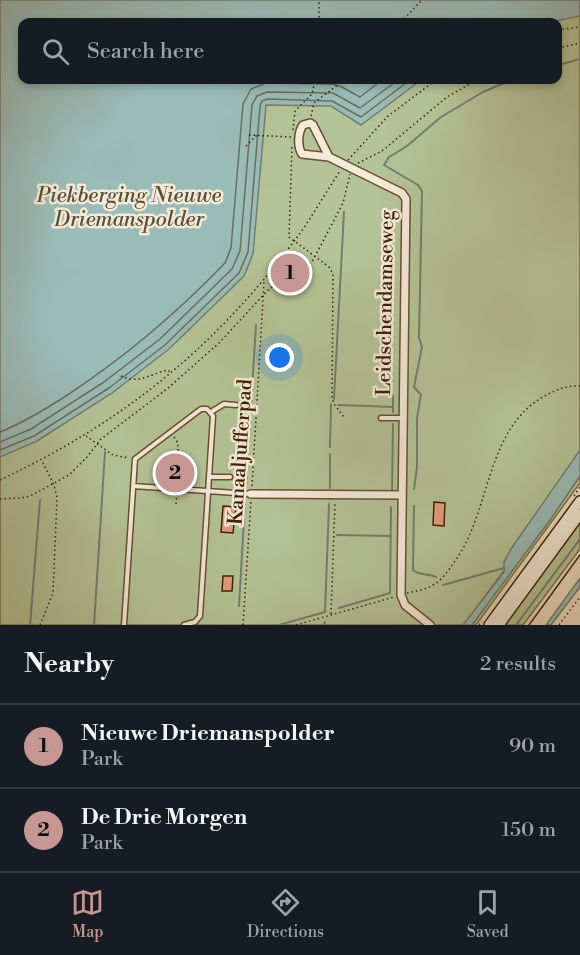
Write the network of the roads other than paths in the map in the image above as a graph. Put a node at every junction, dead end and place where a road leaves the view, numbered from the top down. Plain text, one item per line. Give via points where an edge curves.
1 (329, 157) junction
2 (236, 405) dead end
3 (211, 411) junction
4 (381, 417) dead end
5 (402, 418) junction
6 (209, 477) junction
7 (230, 477) dead end
8 (133, 486) junction
9 (208, 491) junction
10 (251, 494) joint
11 (401, 495) junction
12 (580, 501) edge
13 (580, 514) edge
14 (124, 625) edge
15 (183, 625) edge
16 (430, 625) edge
17 (489, 625) edge
18 (499, 625) edge

1 - 1 street, Leidschendamseweg via 313,125 303,125 296,137 302,154
1 - 5 street, Leidschendamseweg via 402,193 406,199
2 - 3 lane via 224,404
3 - 6 lane
3 - 8 lane via 201,409 135,459
4 - 5 lane
5 - 11 street, Leidschendamseweg
6 - 7 lane
6 - 9 lane
8 - 9 lane
8 - 14 lane
9 - 10 lane
9 - 15 lane via 200,616
10 - 11 street
11 - 16 street, Leidschendamseweg via 401,595 405,606
12 - 17 main road
13 - 18 main road

